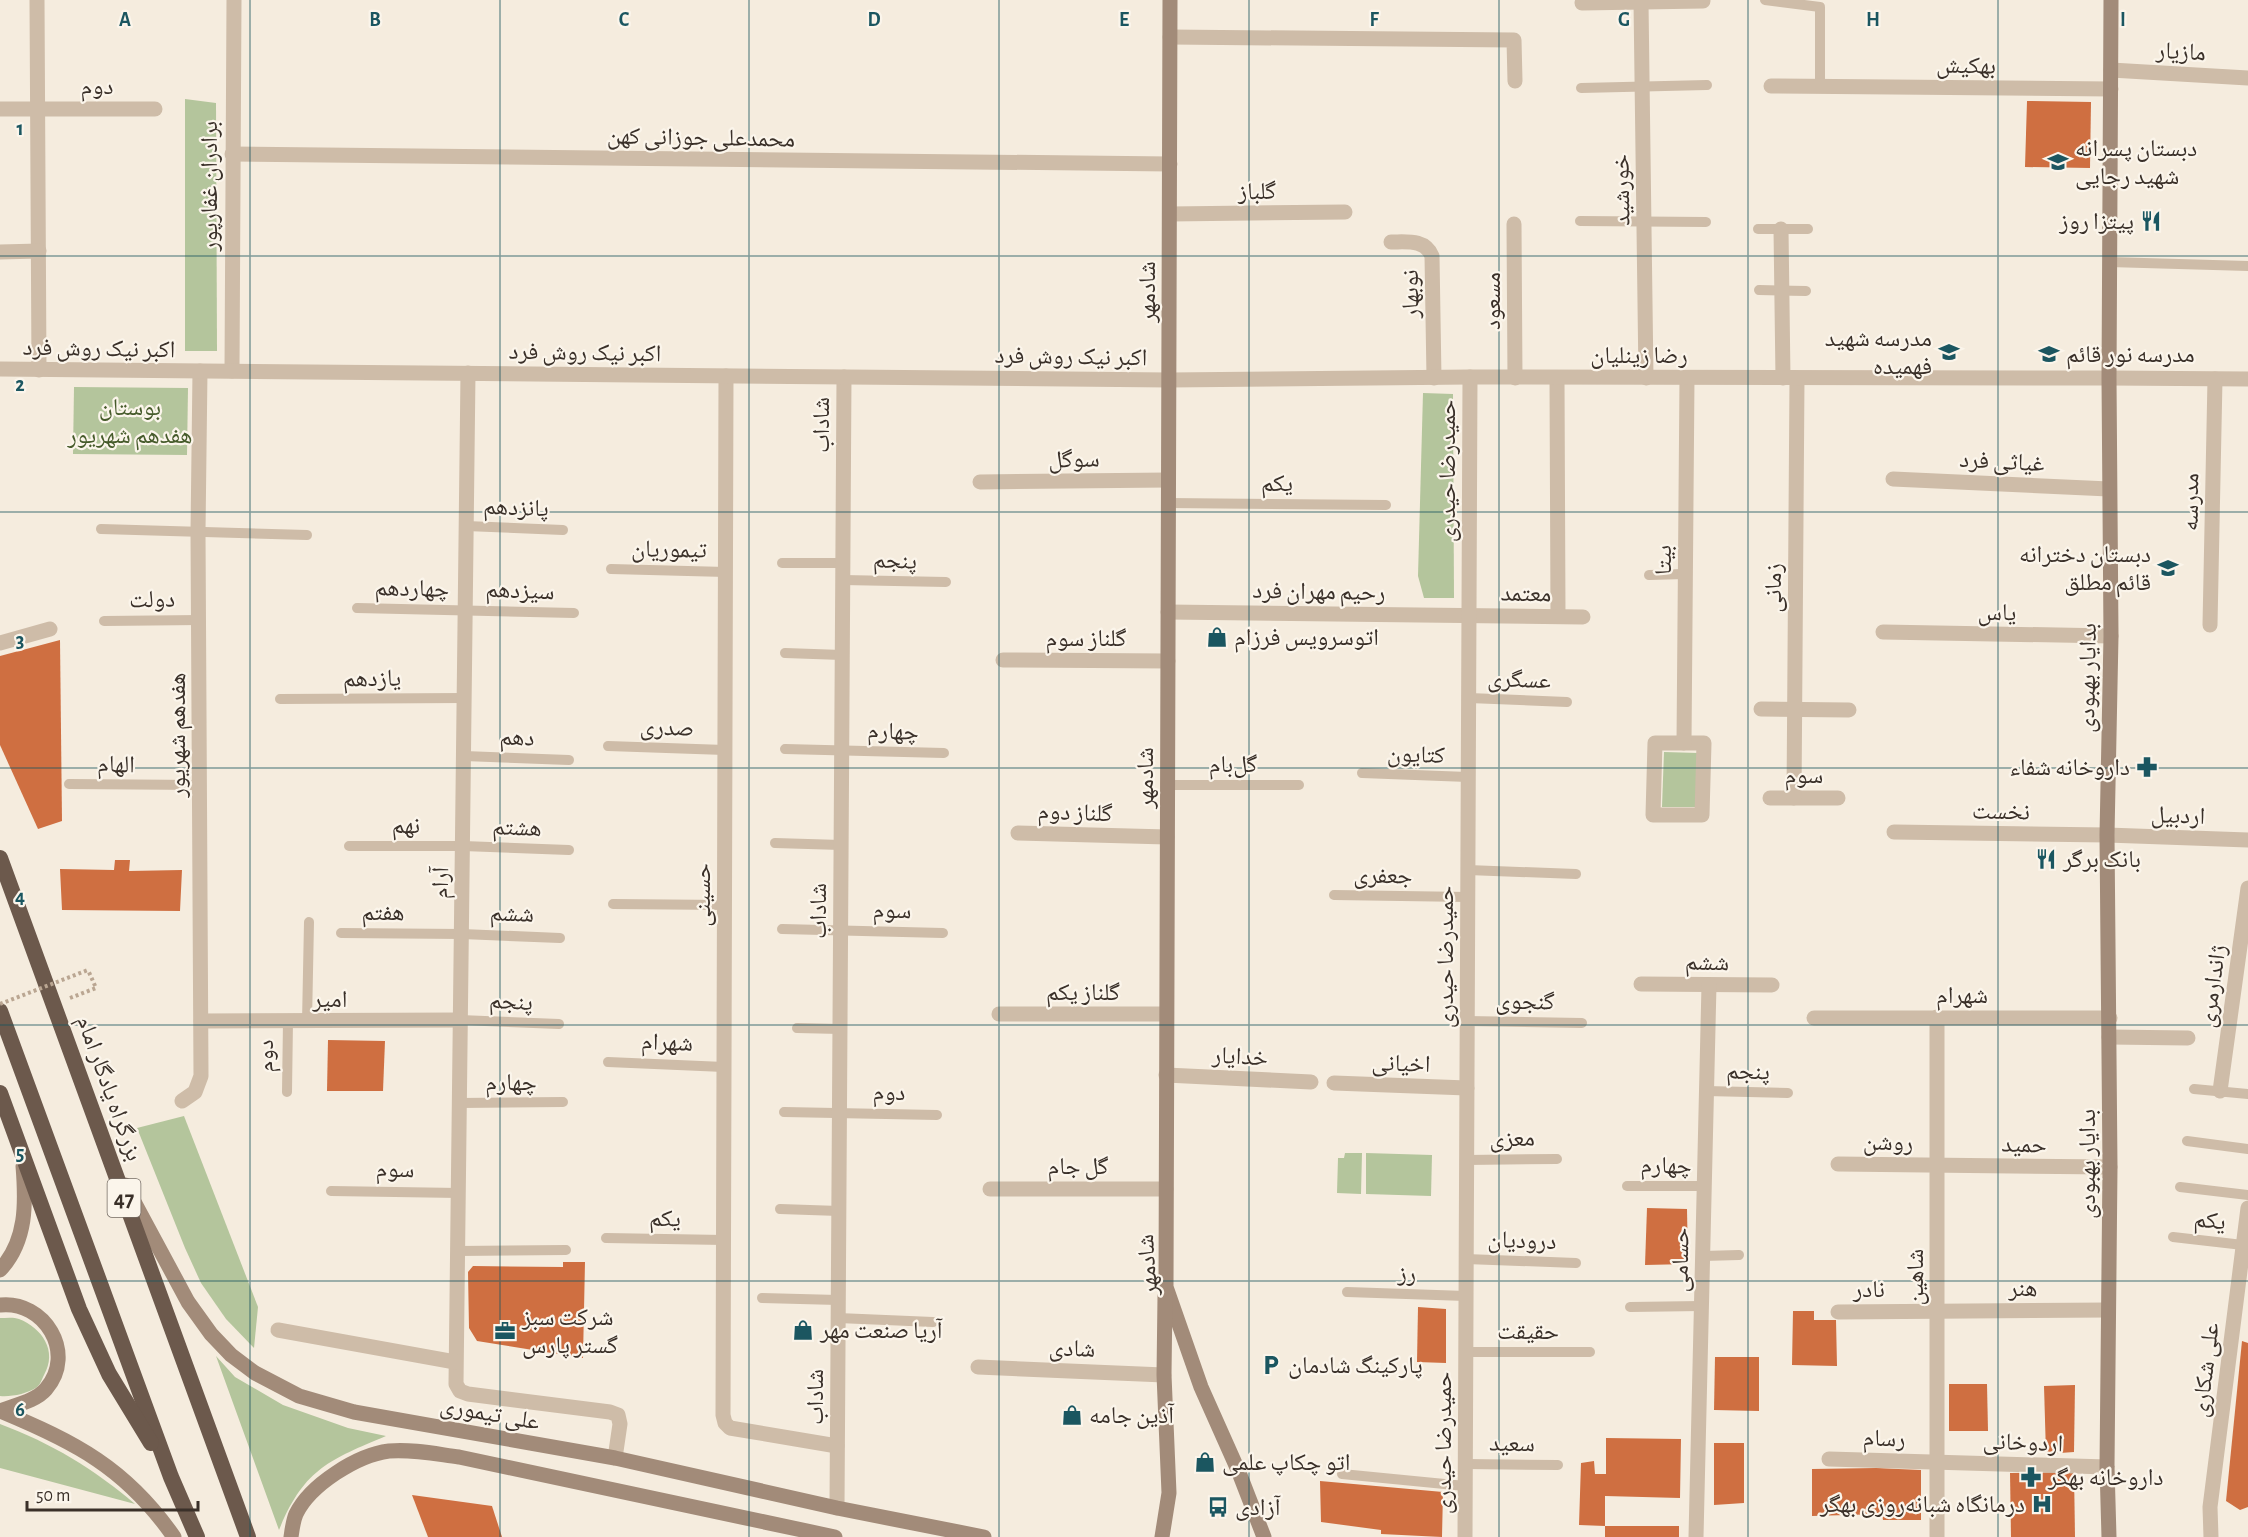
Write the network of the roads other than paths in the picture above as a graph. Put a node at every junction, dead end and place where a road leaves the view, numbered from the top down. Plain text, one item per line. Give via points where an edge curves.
1 (37, 0) edge
2 (234, 0) edge
3 (1170, 0) edge
4 (1765, 0) edge
5 (2111, 0) edge
6 (1703, 1) edge
7 (1641, 2) junction
8 (1582, 3) dead end
9 (1170, 37) junction
10 (2111, 70) junction
11 (2248, 78) edge
12 (1515, 81) dead end
13 (1707, 85) dead end
14 (1771, 86) dead end
15 (1820, 86) junction
16 (1642, 87) junction
17 (1581, 88) dead end
18 (2111, 89) junction
19 (0, 109) edge
20 (38, 109) junction
21 (155, 109) dead end
22 (232, 154) junction
23 (1170, 164) junction
24 (1345, 212) dead end
25 (1170, 214) junction
26 (1580, 221) dead end
27 (1644, 221) junction
28 (1706, 222) dead end
29 (1514, 224) dead end
30 (1808, 228) dead end
31 (1758, 229) dead end
32 (1781, 229) junction
33 (1391, 242) dead end
34 (39, 251) junction
35 (0, 252) edge
36 (2109, 262) junction
37 (2248, 266) edge
38 (1759, 290) dead end
39 (1782, 291) junction
40 (1806, 291) dead end
41 (0, 369) edge
42 (39, 370) junction
43 (200, 371) junction
44 (232, 371) junction
45 (468, 373) junction
46 (726, 376) junction
47 (844, 377) junction
48 (1470, 377) junction
49 (1434, 378) junction
50 (1515, 378) junction
51 (1557, 378) junction
52 (1646, 378) junction
53 (1687, 378) junction
54 (1790, 378) junction
55 (2109, 378) junction
56 (2215, 379) junction
57 (2248, 379) edge
58 (1169, 380) junction
59 (1893, 479) dead end
60 (1168, 480) junction
61 (980, 482) dead end
62 (2109, 489) junction
63 (1168, 503) junction
64 (1386, 505) dead end
65 (466, 526) junction
66 (101, 529) dead end
67 (563, 530) dead end
68 (198, 532) junction
69 (307, 535) dead end
70 (782, 563) dead end
71 (843, 563) junction
72 (611, 569) dead end
73 (726, 572) junction
74 (1685, 574) junction
75 (1648, 575) dead end
76 (843, 580) junction
77 (946, 582) dead end
78 (357, 608) dead end
79 (465, 610) junction
80 (1168, 612) junction
81 (574, 613) dead end
82 (1469, 615) junction
83 (1558, 616) junction
84 (1583, 617) dead end
85 (200, 620) junction
86 (104, 621) dead end
87 (2210, 626) dead end
88 (50, 629) dead end
89 (1883, 632) dead end
90 (2111, 636) junction
91 (0, 643) edge
92 (785, 653) dead end
93 (842, 655) junction
94 (1004, 660) dead end
95 (1168, 661) junction
96 (464, 698) junction
97 (1469, 698) junction
98 (280, 699) dead end
99 (1567, 702) dead end
100 (1761, 709) dead end
101 (1795, 710) junction
102 (1849, 710) dead end
103 (1684, 743) junction
104 (608, 746) dead end
105 (785, 749) dead end
106 (725, 750) junction
107 (842, 750) junction
108 (944, 753) dead end
109 (464, 756) junction
110 (569, 760) dead end
111 (1362, 773) dead end
112 (1468, 777) junction
113 (69, 784) dead end
114 (200, 785) junction
115 (1167, 785) junction
116 (1299, 785) dead end
117 (1770, 798) dead end
118 (1794, 798) junction
119 (1838, 798) dead end
120 (1894, 832) dead end
121 (1018, 833) dead end
122 (2107, 835) junction
123 (1167, 837) junction
124 (2248, 840) edge
125 (775, 843) dead end
126 (841, 844) junction
127 (349, 846) dead end
128 (462, 846) junction
129 (569, 850) dead end
130 (0, 858) edge
131 (1468, 870) junction
132 (1576, 874) dead end
133 (2248, 888) edge
134 (1334, 895) dead end
135 (1468, 897) junction
136 (613, 904) dead end
137 (724, 905) junction
138 (309, 922) dead end
139 (782, 929) dead end
140 (840, 931) junction
141 (341, 933) dead end
142 (944, 933) dead end
143 (462, 934) junction
144 (560, 938) dead end
145 (1641, 984) dead end
146 (1709, 985) junction
147 (1772, 985) dead end
148 (0, 1011) edge
149 (999, 1014) dead end
150 (1166, 1014) junction
151 (1937, 1017) junction
152 (1814, 1018) dead end
153 (2110, 1018) junction
154 (460, 1020) junction
155 (201, 1021) junction
156 (288, 1021) junction
157 (1467, 1021) junction
158 (307, 1022) junction
159 (1582, 1023) dead end
160 (559, 1024) dead end
161 (797, 1028) dead end
162 (840, 1029) junction
163 (2109, 1037) junction
164 (2188, 1038) dead end
165 (608, 1062) dead end
166 (724, 1067) junction
167 (1166, 1075) junction
168 (1311, 1082) dead end
169 (1334, 1083) dead end
170 (1467, 1088) junction
171 (2194, 1089) dead end
172 (1706, 1091) junction
173 (2220, 1091) junction
174 (288, 1092) dead end
175 (0, 1093) edge
176 (1788, 1093) dead end
177 (2248, 1094) edge
178 (186, 1099) dead end
179 (563, 1102) dead end
180 (460, 1103) junction
181 (784, 1112) dead end
182 (839, 1113) junction
183 (937, 1115) dead end
184 (2187, 1141) dead end
185 (2248, 1149) edge
186 (108, 1153) junction
187 (22, 1154) junction
188 (1557, 1159) dead end
189 (1467, 1160) junction
190 (1838, 1164) dead end
191 (1937, 1165) junction
192 (2110, 1167) junction
193 (1627, 1186) dead end
194 (1704, 1186) junction
195 (2180, 1187) dead end
196 (990, 1189) dead end
197 (1166, 1189) junction
198 (331, 1191) dead end
199 (459, 1193) junction
200 (2248, 1195) edge
201 (2248, 1208) edge
202 (780, 1209) dead end
203 (839, 1211) junction
204 (2173, 1237) dead end
205 (606, 1238) dead end
206 (724, 1240) junction
207 (2244, 1245) junction
208 (566, 1250) dead end
209 (458, 1251) junction
210 (1739, 1255) dead end
211 (1703, 1256) junction
212 (1466, 1259) junction
213 (1576, 1263) dead end
214 (0, 1270) edge
215 (1166, 1287) junction
216 (1347, 1292) dead end
217 (1466, 1296) junction
218 (762, 1298) dead end
219 (838, 1300) junction
220 (0, 1305) edge
221 (1701, 1306) junction
222 (1630, 1307) dead end
223 (2109, 1310) junction
224 (1937, 1311) junction
225 (1838, 1312) dead end
226 (838, 1318) junction
227 (933, 1322) dead end
228 (278, 1330) dead end
229 (1466, 1352) junction
230 (1590, 1352) dead end
231 (455, 1362) junction
232 (978, 1367) dead end
233 (1164, 1375) junction
234 (0, 1411) edge
235 (837, 1446) junction
236 (615, 1458) junction
237 (1829, 1459) dead end
238 (1937, 1462) junction
239 (1466, 1464) junction
240 (1558, 1465) dead end
241 (2107, 1467) junction
242 (1342, 1474) dead end
243 (171, 1477) junction
244 (1465, 1486) junction
245 (837, 1508) junction
246 (791, 1532) edge
247 (174, 1537) edge
248 (197, 1537) edge
249 (248, 1537) edge
250 (291, 1537) edge
251 (833, 1537) edge
252 (984, 1537) edge
253 (1162, 1537) edge
254 (1264, 1537) edge
255 (1465, 1537) edge
256 (1696, 1537) edge
257 (1937, 1537) edge
258 (2109, 1537) edge
259 (2211, 1537) edge

1 - 20 street
2 - 22 street, برادران غفارپور
3 - 9 main road, شادمهر
4 - 15 lane via 1820,7
5 - 10 main road, بدایار بهبودی
6 - 7 street
7 - 8 street
7 - 16 street, خورشید
9 - 12 street via 1514,40
9 - 23 main road, شادمهر
10 - 11 street, مازیار
10 - 18 main road, بدایار بهبودی
13 - 16 lane
14 - 15 street, بهکیش
15 - 18 street, بهکیش
16 - 17 lane
16 - 27 street, خورشید
18 - 36 main road, بدایار بهبودی
19 - 20 street
20 - 21 street, دوم
20 - 34 street
22 - 23 street, محمدعلی جوزانی کهن
22 - 44 street, برادران غفارپور
23 - 25 main road, شادمهر
24 - 25 street, گلباز
25 - 58 main road, شادمهر
26 - 27 lane
27 - 28 lane
27 - 52 street, خورشید
29 - 50 street, مسعود
30 - 32 lane
31 - 32 lane
32 - 39 street
33 - 49 street, نوبهار via 1420,243 1432,256
34 - 35 street
34 - 42 street
36 - 37 lane
36 - 55 main road, بدایار بهبودی
38 - 39 lane
39 - 40 lane
39 - 54 street
41 - 42 street, اکبر نیک روش فرد
42 - 43 street, اکبر نیک روش فرد
43 - 44 street, اکبر نیک روش فرد
43 - 68 street, هفدهم شهریور
44 - 45 street, اکبر نیک روش فرد
45 - 46 street, اکبر نیک روش فرد
45 - 65 street, آرام
46 - 47 street, اکبر نیک روش فرد
46 - 73 street, حسینی
47 - 58 street, اکبر نیک روش فرد
47 - 71 street, شاداب
48 - 49 street, رضا زینلیان
48 - 50 street, رضا زینلیان
48 - 82 street, حمیدرضا حیدری
49 - 58 street, رضا زینلیان
50 - 51 street, رضا زینلیان
51 - 52 street, رضا زینلیان
51 - 83 street
52 - 53 street, رضا زینلیان
53 - 54 street, رضا زینلیان
53 - 74 street, بیتا
54 - 55 street, رضا زینلیان
54 - 101 street, زمانی
55 - 56 street, رضا زینلیان
55 - 62 main road, بدایار بهبودی
56 - 57 street, رضا زینلیان
56 - 87 street, مدرسه
58 - 60 main road, شادمهر
59 - 62 street, غیاثی فرد
60 - 61 street, سوگل
60 - 63 main road, شادمهر
62 - 90 main road, بدایار بهبودی
63 - 64 lane, یکم
63 - 80 main road, شادمهر
65 - 67 lane, پانزدهم
65 - 79 street, آرام
66 - 68 lane
68 - 69 lane
68 - 85 street, هفدهم شهریور
70 - 71 lane
71 - 76 street, شاداب
72 - 73 lane, تیموریان
73 - 106 street, حسینی
74 - 75 lane
74 - 103 street, بیتا
76 - 77 lane, پنجم
76 - 93 street, شاداب
78 - 79 lane, چهاردهم
79 - 81 lane, سیزدهم
79 - 96 street, آرام
80 - 82 street, رحیم مهران فرد
80 - 95 main road, شادمهر
82 - 83 street, معتمد
82 - 97 street, حمیدرضا حیدری
83 - 84 street, معتمد
85 - 86 lane, دولت
85 - 114 street, هفدهم شهریور
88 - 91 street
89 - 90 street, یاس
90 - 122 main road, بدایار بهبودی
92 - 93 lane
93 - 107 street, شاداب
94 - 95 street, گلناز سوم
95 - 115 main road, شادمهر
96 - 98 lane, یازدهم
96 - 109 street, آرام
97 - 99 lane, عسگری
97 - 112 street, حمیدرضا حیدری
100 - 101 street
101 - 102 street
101 - 118 street, زمانی
103 - 103 street via 1655,743 1653,815 1702,815 1704,743
104 - 106 lane, صدری
105 - 107 lane, چهارم
106 - 137 street, حسینی
107 - 108 lane, چهارم
107 - 126 street, شاداب
109 - 110 lane, دهم
109 - 128 street, آرام
111 - 112 lane, کتایون
112 - 131 street, حمیدرضا حیدری
113 - 114 lane, الهام
114 - 155 street, هفدهم شهریور
115 - 116 lane, گل‌بام
115 - 123 main road, شادمهر
117 - 118 street, سوم
118 - 119 street, سوم
120 - 122 street, نخست
121 - 123 street, گلناز دوم
122 - 124 street, اردبیل
122 - 153 main road, بدایار بهبودی
123 - 150 main road, شادمهر
125 - 126 lane
126 - 140 street, شاداب
127 - 128 lane, نهم
128 - 129 lane, هشتم
128 - 143 street, آرام
130 - 186 highway, بزرگراه یادگار امام / 47
131 - 132 lane
131 - 135 street, حمیدرضا حیدری
133 - 173 street, ژاندارمری
134 - 135 lane, جعفری
135 - 157 street, حمیدرضا حیدری
136 - 137 lane
137 - 166 street, حسینی
138 - 158 lane
139 - 140 lane, سوم
140 - 142 lane, سوم
140 - 162 street, شاداب
141 - 143 lane, هفتم
143 - 144 lane, ششم
143 - 154 street, آرام
145 - 146 street, ششم
146 - 147 street, ششم
146 - 172 street, حسامی
148 - 243 highway, 47
149 - 150 street, گلناز یکم
150 - 167 main road, شادمهر
151 - 152 street, شهرام
151 - 153 street, شهرام
151 - 191 street, شاهین
153 - 163 main road, بدایار بهبودی
154 - 158 street, امیر
154 - 160 lane, پنجم
154 - 180 street, آرام
155 - 156 street, امیر
155 - 178 street, هفدهم شهریور via 201,1076
156 - 158 street, امیر
156 - 174 lane, دوم
157 - 159 lane, گنجوی
157 - 170 street, حمیدرضا حیدری
161 - 162 lane
162 - 182 street, شاداب
163 - 164 street
163 - 192 main road, بدایار بهبودی
165 - 166 lane, شهرام
166 - 206 street, حسینی
167 - 168 street, خدایار
167 - 197 main road, شادمهر
169 - 170 street, اخیانی
170 - 189 street, حمیدرضا حیدری
171 - 173 lane
172 - 176 lane, پنجم
172 - 194 street, حسامی
173 - 177 lane
175 - 187 highway
179 - 180 lane, چهارم
180 - 199 street, آرام
181 - 182 lane, دوم
182 - 183 lane, دوم
182 - 203 street, شاداب
184 - 185 lane
186 - 236 main road, علی تیموری via 188,1302 211,1334 255,1373 298,1396 325,1405
186 - 249 highway, بزرگراه یادگار امام / 47
187 - 214 main road via 23,1223 18,1244
187 - 243 highway via 98,1351
188 - 189 lane, معزی
189 - 212 street, حمیدرضا حیدری
190 - 191 street, روشن
191 - 192 street, حمید
191 - 224 street, شاهین
192 - 223 main road, بدایار بهبودی
193 - 194 lane, چهارم
194 - 211 street, حسامی
195 - 200 lane
196 - 197 street, گل جام
197 - 215 main road, شادمهر
198 - 199 lane, سوم
199 - 209 street, آرام
201 - 207 street, علی شکاری
202 - 203 lane
203 - 219 street, شاداب
204 - 207 lane, یکم
205 - 206 lane, یکم
206 - 235 street, حسینی via 725,1423 730,1428
207 - 259 street, علی شکاری via 2210,1507
208 - 209 lane
209 - 231 street, آرام
210 - 211 lane
211 - 221 street, حسامی
212 - 213 lane, درودیان
212 - 217 street, حمیدرضا حیدری
215 - 233 main road
215 - 254 main road, شادمهر via 1201,1387
216 - 217 lane, رز
217 - 229 street, حمیدرضا حیدری
218 - 219 lane
219 - 226 street, شاداب
220 - 234 main road via 24,1307 42,1318 58,1347 58,1367 38,1397
221 - 222 lane
221 - 256 street, حسامی
223 - 224 street, هنر
223 - 241 main road, بدایار بهبودی
224 - 225 street, نادر
224 - 238 street, شاهین
226 - 227 lane
226 - 235 street, شاداب
228 - 231 street
229 - 230 lane, حقیقت
229 - 239 street, حمیدرضا حیدری
231 - 236 street, آرام via 460,1391 618,1415
232 - 233 street, شادی
233 - 253 main road via 1169,1493
234 - 247 main road via 85,1450 146,1501
235 - 245 street, شاداب
236 - 245 main road, علی تیموری
237 - 238 street, رسام
238 - 241 street, اردوخانی
238 - 257 street, شاهین
239 - 240 lane, سعید
239 - 244 street, حمیدرضا حیدری
241 - 258 main road, بدایار بهبودی
242 - 244 lane
243 - 248 highway, 47
244 - 255 street, حمیدرضا حیدری
245 - 251 main road
245 - 252 main road, علی تیموری
246 - 250 main road, علی تیموری via 470,1459 405,1450 368,1457 334,1474 296,1514
246 - 251 main road, علی تیموری

